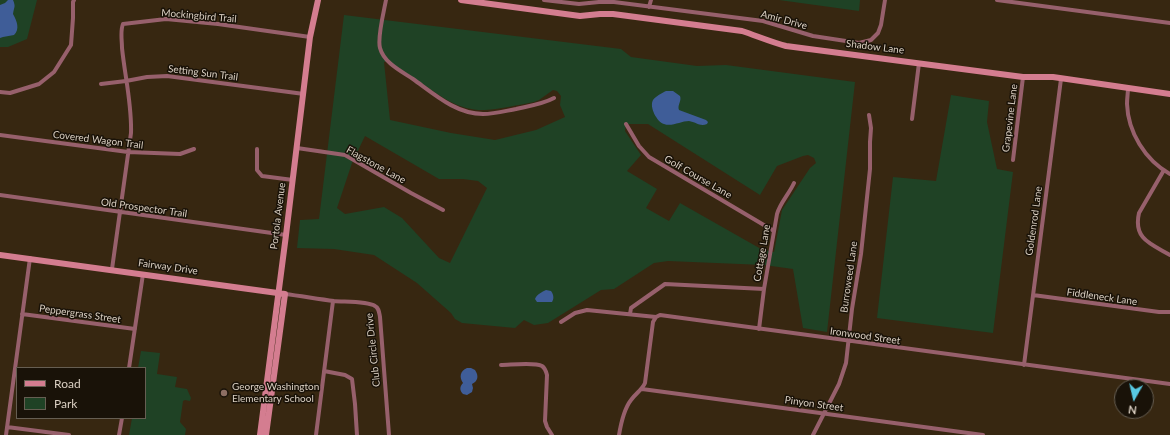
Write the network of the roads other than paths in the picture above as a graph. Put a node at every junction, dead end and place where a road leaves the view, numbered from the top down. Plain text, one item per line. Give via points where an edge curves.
1 (74, 0) edge
2 (318, 0) edge
3 (386, 0) edge
4 (462, 0) edge
5 (544, 0) edge
6 (650, 0) edge
7 (885, 0) edge
8 (997, 0) edge
9 (648, 7) junction
10 (1170, 23) edge
11 (310, 37) junction
12 (919, 63) junction
13 (1023, 78) junction
14 (1061, 78) junction
15 (126, 81) junction
16 (101, 84) dead end
17 (1128, 88) junction
18 (0, 92) edge
19 (304, 94) junction
20 (1170, 94) edge
21 (554, 98) dead end
22 (869, 115) dead end
23 (912, 119) dead end
24 (626, 124) dead end
25 (0, 135) edge
26 (297, 148) junction
27 (194, 149) dead end
28 (257, 149) dead end
29 (128, 152) junction
30 (1013, 160) dead end
31 (1164, 170) junction
32 (1170, 174) edge
33 (292, 180) junction
34 (794, 183) dead end
35 (0, 195) edge
36 (443, 210) dead end
37 (120, 213) junction
38 (774, 231) junction
39 (286, 235) junction
40 (0, 255) edge
41 (1170, 255) edge
42 (30, 258) junction
43 (112, 269) junction
44 (143, 274) junction
45 (764, 289) junction
46 (282, 293) junction
47 (1033, 295) junction
48 (333, 301) junction
49 (1170, 312) edge
50 (22, 314) junction
51 (630, 314) junction
52 (656, 317) junction
53 (562, 322) dead end
54 (135, 329) junction
55 (759, 329) junction
56 (849, 342) junction
57 (501, 365) dead end
58 (1024, 365) junction
59 (16, 367) edge
60 (129, 367) edge
61 (16, 370) edge
62 (324, 371) junction
63 (1170, 384) edge
64 (642, 389) junction
65 (824, 413) junction
66 (122, 419) edge
67 (7, 427) junction
68 (6, 435) edge
69 (69, 435) edge
70 (119, 435) edge
71 (260, 435) edge
72 (266, 435) edge
73 (316, 435) edge
74 (357, 435) edge
75 (389, 435) edge
76 (552, 435) edge
77 (619, 435) edge
78 (813, 435) edge
79 (984, 435) edge

1 - 18 street via 71,45 54,72 39,84 10,93
2 - 11 street, Portola Avenue
3 - 21 street via 380,48 388,62 455,108 477,113 493,113 547,102
4 - 12 street, Shadow Lane via 580,16 613,14 742,31 786,46
5 - 9 street via 580,4 614,2
6 - 9 street
7 - 9 street, Amir Drive via 878,33 871,40 859,43 813,36 763,22
8 - 10 street
11 - 15 street, Mockingbird Trail via 218,24 166,20 123,24 121,29
11 - 19 street, Portola Avenue
12 - 13 street, Shadow Lane
12 - 23 street
13 - 14 street, Shadow Lane
13 - 30 street, Grapevine Lane
14 - 17 street, Shadow Lane
14 - 47 street, Goldenrod Lane
15 - 16 street, Setting Sun Trail
15 - 19 street, Setting Sun Trail via 167,76
15 - 29 street via 131,119
17 - 20 street, Shadow Lane
17 - 31 street via 1127,104 1136,137 1151,160
19 - 26 street, Portola Avenue
22 - 56 street, Burroweed Lane via 872,128 870,169
24 - 38 street, Golf Course Lane via 649,157
25 - 29 street, Covered Wagon Trail
26 - 33 street, Portola Avenue
26 - 36 street, Flagstone Lane via 345,155
27 - 29 street, Covered Wagon Trail via 167,155
28 - 33 street via 256,170 262,176
29 - 37 street
31 - 32 street
31 - 41 street via 1137,220 1142,237
33 - 39 street, Portola Avenue
34 - 38 street, Cottage Lane via 778,209
35 - 37 street, Old Prospector Trail
37 - 39 street, Old Prospector Trail
37 - 43 street
38 - 45 street, Cottage Lane
39 - 46 street, Portola Avenue
40 - 42 street, Fairway Drive
42 - 43 street, Fairway Drive
42 - 50 street
43 - 44 street, Fairway Drive
44 - 46 street, Fairway Drive
44 - 54 street
45 - 51 street via 666,284 631,308
45 - 55 street, Cottage Lane
46 - 48 street, Fairway Drive
46 - 71 street, Portola Avenue
46 - 72 street, Portola Avenue
47 - 49 street, Fiddleneck Lane
47 - 58 street, Goldenrod Lane
48 - 62 street
48 - 75 street, Club Circle Drive via 373,305 379,310
50 - 54 street, Peppergrass Street
50 - 59 street
51 - 52 street, Ironwood Street
51 - 53 street, Ironwood Street via 587,310 575,313
52 - 55 street, Ironwood Street via 660,315
52 - 64 street
54 - 60 street
55 - 56 street, Ironwood Street
56 - 58 street, Ironwood Street
56 - 65 street, Burroweed Lane via 842,378
57 - 76 street via 535,364 545,370 545,421
58 - 63 street, Ironwood Street
61 - 67 street
62 - 73 street
62 - 74 street via 345,374 352,379
64 - 65 street, Pinyon Street
64 - 77 street via 626,407
65 - 78 street, Burroweed Lane
65 - 79 street, Pinyon Street
66 - 70 street
67 - 68 street
67 - 69 street

